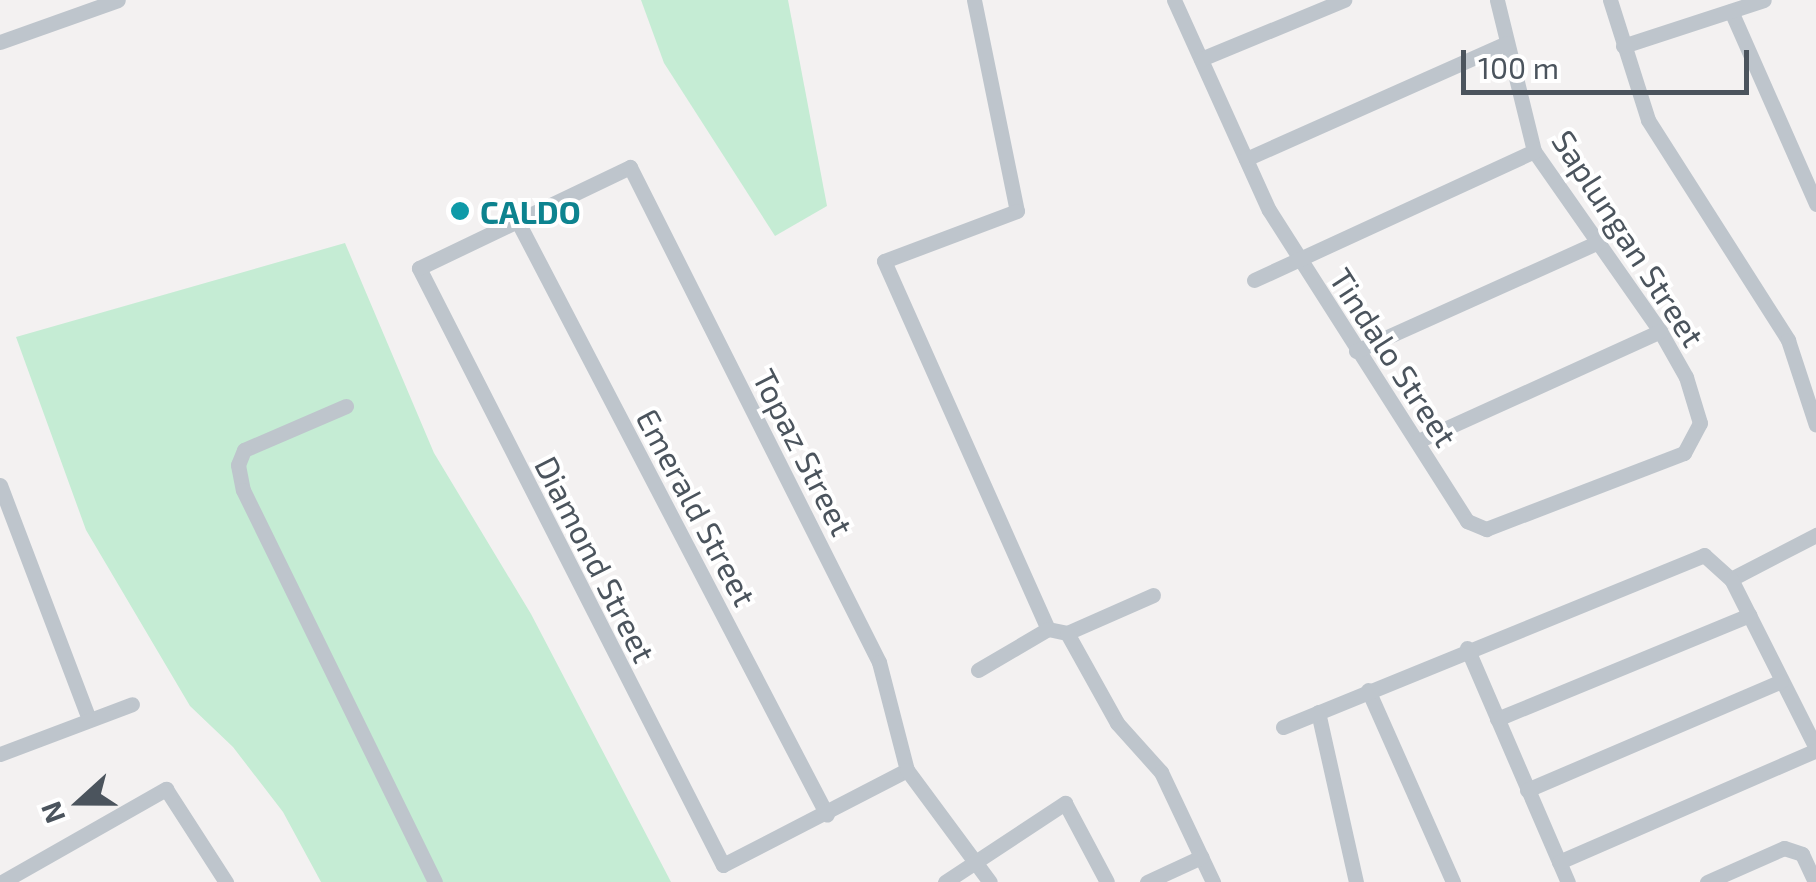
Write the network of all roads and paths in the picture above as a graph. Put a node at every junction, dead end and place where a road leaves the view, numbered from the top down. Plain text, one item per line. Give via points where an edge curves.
1 (118, 0) edge
2 (974, 0) edge
3 (1174, 0) edge
4 (1344, 0) edge
5 (1497, 0) edge
6 (1610, 0) edge
7 (1764, 0) edge
8 (1731, 11) junction
9 (0, 42) edge
10 (1506, 44) junction
11 (1623, 46) junction
12 (1200, 59) junction
13 (1534, 151) junction
14 (1246, 159) junction
15 (1816, 204) edge
16 (519, 224) junction
17 (1599, 242) junction
18 (1297, 258) junction
19 (1254, 280) dead end
20 (1660, 332) junction
21 (1356, 352) junction
22 (1813, 397) edge
23 (346, 406) dead end
24 (1816, 425) edge
25 (1418, 442) junction
26 (1693, 446) joint
27 (0, 486) edge
28 (1816, 536) edge
29 (1732, 578) junction
30 (1153, 594) dead end
31 (1749, 615) junction
32 (1048, 629) junction
33 (1067, 634) junction
34 (1467, 648) junction
35 (978, 670) dead end
36 (1781, 681) junction
37 (1368, 690) junction
38 (132, 704) dead end
39 (1816, 710) edge
40 (1318, 712) junction
41 (1800, 718) junction
42 (1497, 719) junction
43 (89, 720) junction
44 (1284, 727) dead end
45 (1816, 749) edge
46 (0, 754) edge
47 (907, 770) junction
48 (1528, 790) junction
49 (827, 815) junction
50 (1202, 858) junction
51 (1559, 862) junction
52 (971, 863) junction
53 (1733, 877) edge
54 (2, 882) edge
55 (226, 882) edge
56 (435, 882) edge
57 (946, 882) edge
58 (990, 882) edge
59 (1107, 882) edge
60 (1147, 882) edge
61 (1212, 882) edge
62 (1356, 882) edge
63 (1453, 882) edge
64 (1568, 882) edge
65 (1707, 882) edge
66 (1815, 882) edge

1 - 9 street
2 - 32 street via 1017,210 884,261
3 - 12 street, Tindalo Street
4 - 12 street
5 - 10 street, Saplungan Street
6 - 11 street
7 - 8 street
8 - 11 street
8 - 15 street
10 - 13 street, Saplungan Street
10 - 14 street
11 - 22 street via 1648,120 1788,340
12 - 14 street, Tindalo Street
13 - 17 street, Saplungan Street
13 - 18 street
14 - 18 street, Tindalo Street
16 - 47 street, Topaz Street via 630,167 879,662
16 - 49 street, Emerald Street
16 - 49 street, Diamond Street via 418,268 716,857 732,866
17 - 20 street, Saplungan Street
17 - 21 street
18 - 19 street
18 - 21 street, Tindalo Street
20 - 25 street
20 - 26 street, Saplungan Street via 1686,376 1700,424
21 - 25 street, Tindalo Street
22 - 24 street
23 - 56 street via 244,450 238,464 243,490
25 - 26 street, Tindalo Street via 1468,520 1486,529
27 - 43 street
28 - 29 street
29 - 31 street
29 - 34 street via 1704,555
30 - 33 street
31 - 36 street
31 - 42 street
32 - 33 street
32 - 35 street
33 - 50 street via 1117,722 1160,772
34 - 37 street
34 - 42 street
36 - 41 street
36 - 48 street
37 - 40 street
37 - 63 street
38 - 43 street
39 - 41 street
40 - 44 street
40 - 62 street
41 - 45 street
42 - 48 street
43 - 46 street
45 - 51 street
47 - 49 street
47 - 52 street
48 - 51 street
50 - 60 street
50 - 61 street
51 - 64 street
52 - 57 street
52 - 58 street
52 - 59 street via 1065,803
53 - 65 street
53 - 66 street via 1784,848 1802,854
54 - 55 street via 166,789

